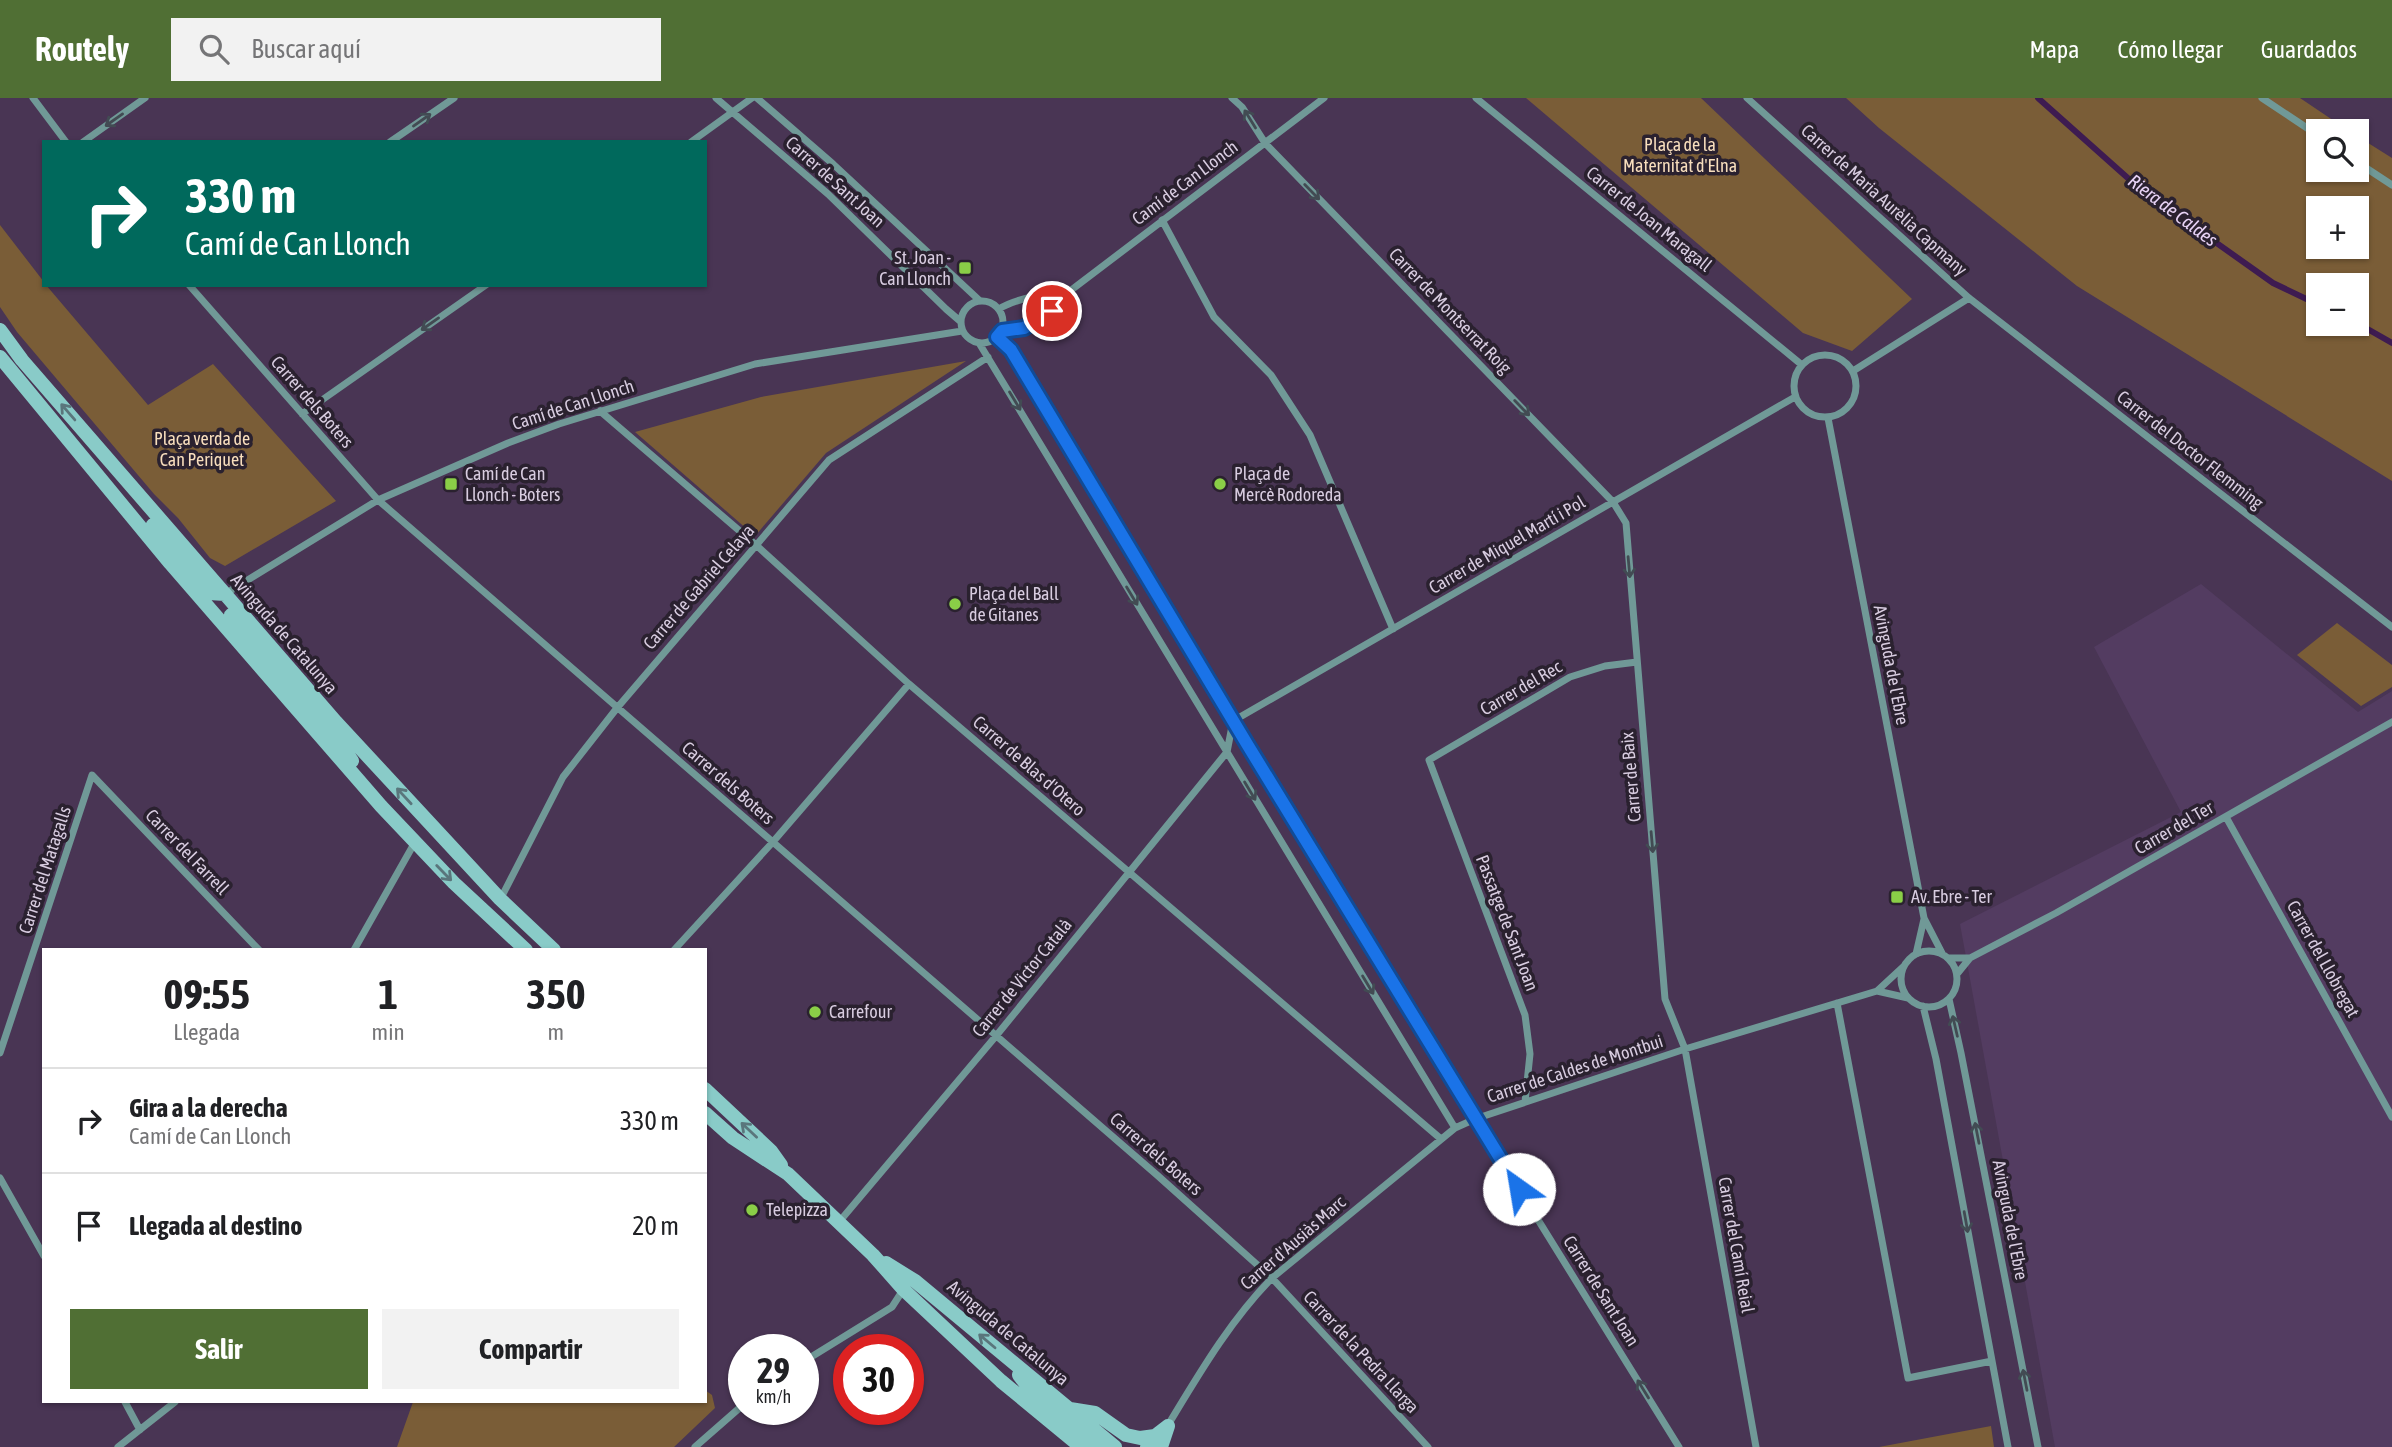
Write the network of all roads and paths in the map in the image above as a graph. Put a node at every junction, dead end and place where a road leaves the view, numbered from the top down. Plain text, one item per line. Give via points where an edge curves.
1 (33, 98) edge
2 (145, 98) edge
3 (454, 98) edge
4 (716, 98) edge
5 (755, 98) edge
6 (1232, 98) edge
7 (1324, 98) edge
8 (1476, 98) edge
9 (1747, 98) edge
10 (2262, 98) edge
11 (733, 112) junction
12 (2306, 127) edge
13 (64, 140) edge
14 (86, 140) edge
15 (393, 140) edge
16 (694, 140) edge
17 (1265, 143) junction
18 (2369, 170) edge
19 (2392, 186) edge
20 (1162, 220) junction
21 (191, 287) edge
22 (483, 287) edge
23 (1066, 294) junction
24 (1969, 298) junction
25 (979, 300) junction
26 (999, 309) junction
27 (960, 321) junction
28 (0, 330) edge
29 (962, 331) junction
30 (999, 334) junction
31 (979, 343) junction
32 (0, 357) edge
33 (988, 357) junction
34 (1802, 365) junction
35 (1853, 371) junction
36 (1795, 397) junction
37 (37, 403) junction
38 (600, 411) junction
39 (302, 414) junction
40 (1828, 418) junction
41 (378, 500) junction
42 (1613, 502) junction
43 (756, 545) junction
44 (225, 594) junction
45 (2392, 627) edge
46 (1393, 629) junction
47 (1637, 662) junction
48 (909, 684) junction
49 (617, 708) junction
50 (1234, 721) junction
51 (2392, 722) edge
52 (1227, 752) junction
53 (1429, 760) joint
54 (92, 775) joint
55 (381, 806) junction
56 (2226, 817) junction
57 (415, 842) junction
58 (772, 843) junction
59 (1128, 872) junction
60 (500, 899) junction
61 (1924, 918) junction
62 (37, 945) junction
63 (257, 948) edge
64 (355, 948) edge
65 (524, 948) edge
66 (552, 948) edge
67 (676, 948) edge
68 (42, 951) edge
69 (1916, 954) junction
70 (1945, 956) junction
71 (1970, 958) junction
72 (1904, 966) junction
73 (1957, 974) junction
74 (1877, 991) junction
75 (1908, 998) junction
76 (1949, 999) junction
77 (1837, 1003) junction
78 (1923, 1006) junction
79 (996, 1036) junction
80 (1685, 1049) junction
81 (0, 1053) edge
82 (712, 1099) edge
83 (1525, 1102) junction
84 (707, 1115) edge
85 (2392, 1117) edge
86 (1475, 1119) junction
87 (1455, 1128) junction
88 (1441, 1139) junction
89 (788, 1174) junction
90 (0, 1178) edge
91 (839, 1223) junction
92 (42, 1252) edge
93 (873, 1255) junction
94 (1272, 1278) junction
95 (904, 1290) junction
96 (819, 1352) edge
97 (1007, 1357) junction
98 (1992, 1361) junction
99 (126, 1403) edge
100 (174, 1403) edge
101 (1069, 1409) junction
102 (728, 1418) edge
103 (1168, 1426) joint
104 (141, 1430) junction
105 (1154, 1443) edge
106 (118, 1447) edge
107 (695, 1447) edge
108 (1081, 1447) edge
109 (1098, 1447) edge
110 (1115, 1447) edge
111 (1428, 1447) edge
112 (1679, 1447) edge
113 (1756, 1447) edge
114 (2008, 1447) edge
115 (2038, 1447) edge

1 - 13 street
2 -> 14 street
15 -> 3 street
4 - 11 street, Carrer de Sant Joan
5 - 11 street
5 - 25 street, Carrer de Sant Joan
17 -> 6 street, Carrer de Montserrat Roig
7 - 17 street, Camí de Can Llonch
8 - 34 street, Carrer de Joan Maragall
9 - 24 street, Carrer de Maria Aurèlia Capmany
10 - 12 street
11 - 16 street
11 - 27 street, Carrer de Sant Joan via 828,194
17 - 20 street, Camí de Can Llonch
17 -> 42 street, Carrer de Montserrat Roig
18 - 19 street
20 - 23 street, Camí de Can Llonch
20 - 46 street via 1214,317 1271,375 1310,435
21 - 39 street, Carrer dels Boters
22 -> 39 street
23 - 26 street via 1030,298
23 - 30 street, Camí de Can Llonch via 1052,311 1024,328
24 - 35 street
24 - 45 street, Carrer del Doctor Flemming
25 - 26 street
25 - 27 street via 968,305
26 - 30 street via 1003,319
27 - 29 street
44 -> 28 street, Avinguda de Catalunya
29 - 31 street
29 - 38 street, Camí de Can Llonch via 755,364
30 - 31 street
30 - 50 street, Carrer de Sant Joan
31 - 33 street
32 - 37 street
33 - 43 street, Carrer de Gabriel Celaya via 829,460
33 -> 52 street
34 - 35 street via 1814,357 1835,356
34 - 36 street via 1796,374
35 - 40 street via 1855,397 1842,414
36 - 40 street via 1811,415
36 - 42 street, Carrer de Miquel Martí i Pol
37 - 44 street via 114,480 209,593
37 - 55 street
38 - 41 street, Camí de Can Llonch via 508,443
38 - 43 street, Carrer de Blas d'Otero
39 - 41 street, Carrer dels Boters
40 - 61 street, Avinguda de l'Ebre
41 - 44 street, Camí de Can Llonch
41 - 49 street, Carrer dels Boters
42 - 46 street, Carrer de Miquel Martí i Pol
42 -> 47 street, Carrer de Baix via 1626,523
43 - 48 street, Carrer de Blas d'Otero
43 - 49 street, Carrer de Gabriel Celaya
44 - 55 street via 237,623 340,743
60 -> 44 street, Avinguda de Catalunya via 335,722
46 - 50 street, Carrer de Miquel Martí i Pol
47 - 53 street, Carrer del Rec via 1570,677
47 -> 80 street, Carrer de Baix via 1665,999
48 - 58 street
48 - 59 street, Carrer de Blas d'Otero
49 - 58 street, Carrer dels Boters
49 - 60 street, Carrer de Gabriel Celaya via 563,777
50 - 52 street
50 - 86 street, Carrer de Sant Joan
51 - 56 street, Carrer del Ter
52 - 59 street, Carrer de Victor Català
52 -> 87 street
53 - 83 street, Passatge de Sant Joan via 1525,1015 1530,1054
54 - 62 street, Carrer del Matagalls
54 - 63 street, Carrer del Farrell
55 - 57 street
56 - 71 street, Carrer del Ter
56 - 85 street, Carrer del Llobregat
57 - 64 street
57 -> 65 street
58 - 67 street
58 - 79 street, Carrer dels Boters
59 - 79 street, Carrer de Victor Català
59 - 88 street, Carrer de Blas d'Otero
60 - 66 street, Avinguda de Catalunya
61 - 69 street, Avinguda de l'Ebre
61 - 70 street, Avinguda de l'Ebre
62 - 68 street
62 - 81 street, Carrer del Matagalls
69 - 70 street via 1933,951
69 - 72 street
70 - 71 street, Carrer del Ter
70 - 73 street, Avinguda de l'Ebre
71 - 73 street, Carrer del Ter
72 - 74 street
72 - 75 street via 1901,982
73 - 76 street
74 - 75 street
74 - 77 street
75 - 78 street
76 - 78 street
115 -> 76 street, Avinguda de l'Ebre
77 - 80 street
77 - 98 street via 1908,1378
78 -> 98 street
79 - 91 street, Carrer de Victor Català
79 - 94 street, Carrer dels Boters
80 - 83 street, Carrer de Caldes de Montbui
80 - 113 street, Carrer del Camí Reial
89 -> 82 street, Avinguda de Catalunya via 771,1151
83 - 86 street, Carrer de Caldes de Montbui
84 - 89 street, Avinguda de Catalunya
86 - 87 street, Carrer d'Ausiàs Marc
112 -> 86 street, Carrer de Sant Joan
87 - 88 street, Carrer d'Ausiàs Marc
88 - 94 street, Carrer d'Ausiàs Marc
89 - 91 street, Avinguda de Catalunya
90 - 92 street
91 - 93 street, Avinguda de Catalunya
93 - 95 street, Avinguda de Catalunya
97 -> 93 street, Avinguda de Catalunya via 915,1281
94 - 103 street, Carrer d'Ausiàs Marc via 1222,1338
94 - 111 street, Carrer de la Pedra Llarga
95 - 96 street via 892,1307
95 - 108 street, Avinguda de Catalunya via 1001,1381
97 - 101 street, Avinguda de Catalunya
97 - 109 street via 1035,1396
98 - 114 street
99 - 104 street
100 - 104 street
101 - 105 street via 1095,1413 1126,1435
101 - 110 street, Avinguda de Catalunya
102 - 107 street
103 - 105 street
104 - 106 street

